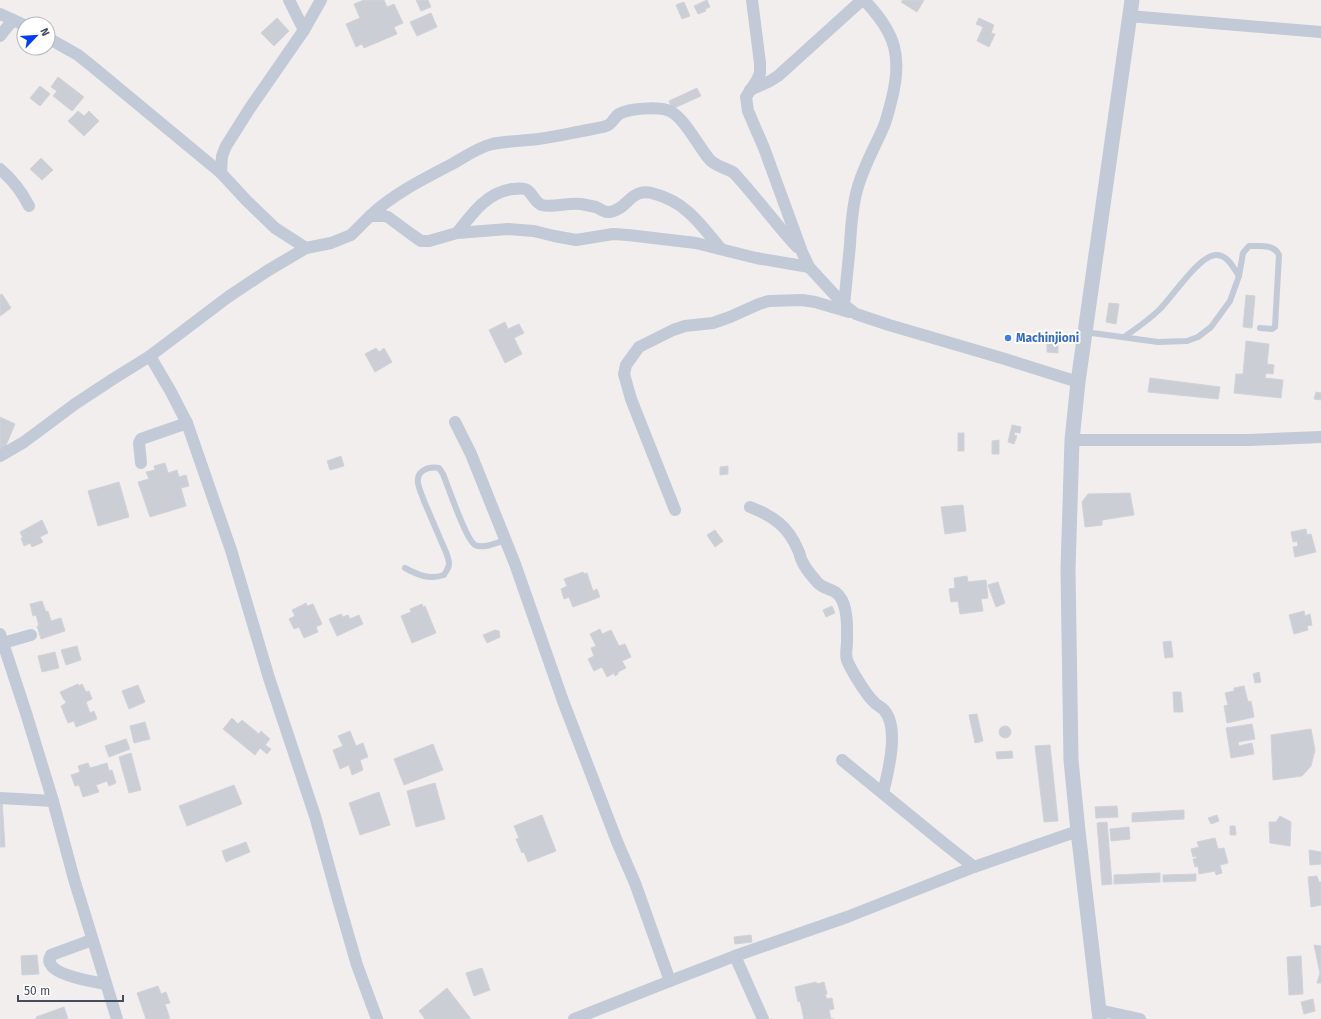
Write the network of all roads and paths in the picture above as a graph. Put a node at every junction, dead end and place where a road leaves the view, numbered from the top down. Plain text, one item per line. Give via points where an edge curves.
1 (289, 0) edge
2 (321, 0) edge
3 (752, 0) edge
4 (863, 0) edge
5 (1132, 0) edge
6 (0, 14) edge
7 (1129, 16) junction
8 (16, 22) edge
9 (16, 25) edge
10 (304, 30) junction
11 (1321, 32) edge
12 (0, 36) edge
13 (56, 43) edge
14 (750, 90) junction
15 (0, 169) edge
16 (221, 173) junction
17 (29, 206) dead end
18 (370, 216) junction
19 (457, 233) junction
20 (306, 248) junction
21 (721, 249) junction
22 (802, 252) junction
23 (809, 267) junction
24 (1239, 276) junction
25 (844, 305) junction
26 (856, 314) junction
27 (1260, 328) dead end
28 (1085, 332) junction
29 (1124, 337) junction
30 (150, 356) junction
31 (1078, 382) junction
32 (455, 422) dead end
33 (187, 424) junction
34 (1321, 437) edge
35 (1072, 440) junction
36 (0, 456) edge
37 (142, 463) dead end
38 (750, 507) dead end
39 (675, 510) dead end
40 (505, 540) junction
41 (405, 568) dead end
42 (31, 635) dead end
43 (2, 638) edge
44 (842, 760) dead end
45 (883, 793) junction
46 (0, 798) edge
47 (53, 801) junction
48 (1078, 831) junction
49 (974, 867) junction
50 (92, 940) junction
51 (735, 956) junction
52 (670, 981) junction
53 (106, 984) junction
54 (1099, 1015) edge
55 (117, 1019) edge
56 (377, 1019) edge
57 (574, 1019) edge
58 (763, 1019) edge
59 (1140, 1019) edge

1 - 10 street
2 - 10 street
3 - 14 street via 760,73
4 - 14 street via 778,76
4 - 25 street via 878,14 888,30 894,45 897,67 885,125 857,190
5 - 7 street
6 - 8 street
7 - 11 street
7 - 28 street
9 - 12 street
10 - 16 street via 226,146 222,156
13 - 16 street via 78,55
14 - 22 street via 746,97 748,111
15 - 17 street via 10,177
16 - 20 street via 275,228
18 - 19 street via 388,217 421,241
18 - 20 street via 351,235
18 - 22 street via 380,206 434,174 490,145 559,137 608,126 624,112 656,108 669,110 674,114 716,165 734,173
19 - 21 street via 508,229 534,231 576,240 613,234 696,243
19 - 21 street via 483,202 508,190 527,190 542,205 579,204 605,212 616,210 636,194 643,192 655,194 684,207
20 - 30 street via 228,297
21 - 23 street
22 - 23 street
23 - 25 street
24 - 27 lane via 1243,253 1249,246 1264,246 1277,251 1280,260 1275,327
24 - 29 lane via 1230,301 1211,327 1198,337 1187,341 1158,342
24 - 29 lane via 1224,257 1208,257 1192,271 1162,307 1145,323
25 - 26 street
26 - 31 street
26 - 39 street via 802,300 769,301 713,323 673,330 639,347 626,365 624,374
28 - 29 lane
28 - 31 street
30 - 33 street
30 - 36 street
31 - 35 street
32 - 40 street via 472,454
33 - 37 street via 141,439 139,443
33 - 56 street via 231,550 269,678 315,816 357,965
34 - 35 street via 1256,440
35 - 48 street via 1068,622 1071,760
38 - 45 street via 766,513 786,530 806,569 820,585 837,593 842,601 846,615 846,659 868,696 889,718 892,737
40 - 41 lane via 484,546 476,546 472,542 443,474 439,468 433,467 420,473 418,483 448,556 448,569 444,575 430,577
40 - 52 street via 563,701
42 - 43 street
43 - 47 street
44 - 45 street
45 - 49 street
46 - 47 street
47 - 50 street
48 - 49 street
48 - 54 street
49 - 51 street via 847,917
50 - 53 street
50 - 53 street via 51,955 48,959 49,964 65,974
51 - 52 street
51 - 58 street
52 - 57 street
53 - 55 street
54 - 59 street

